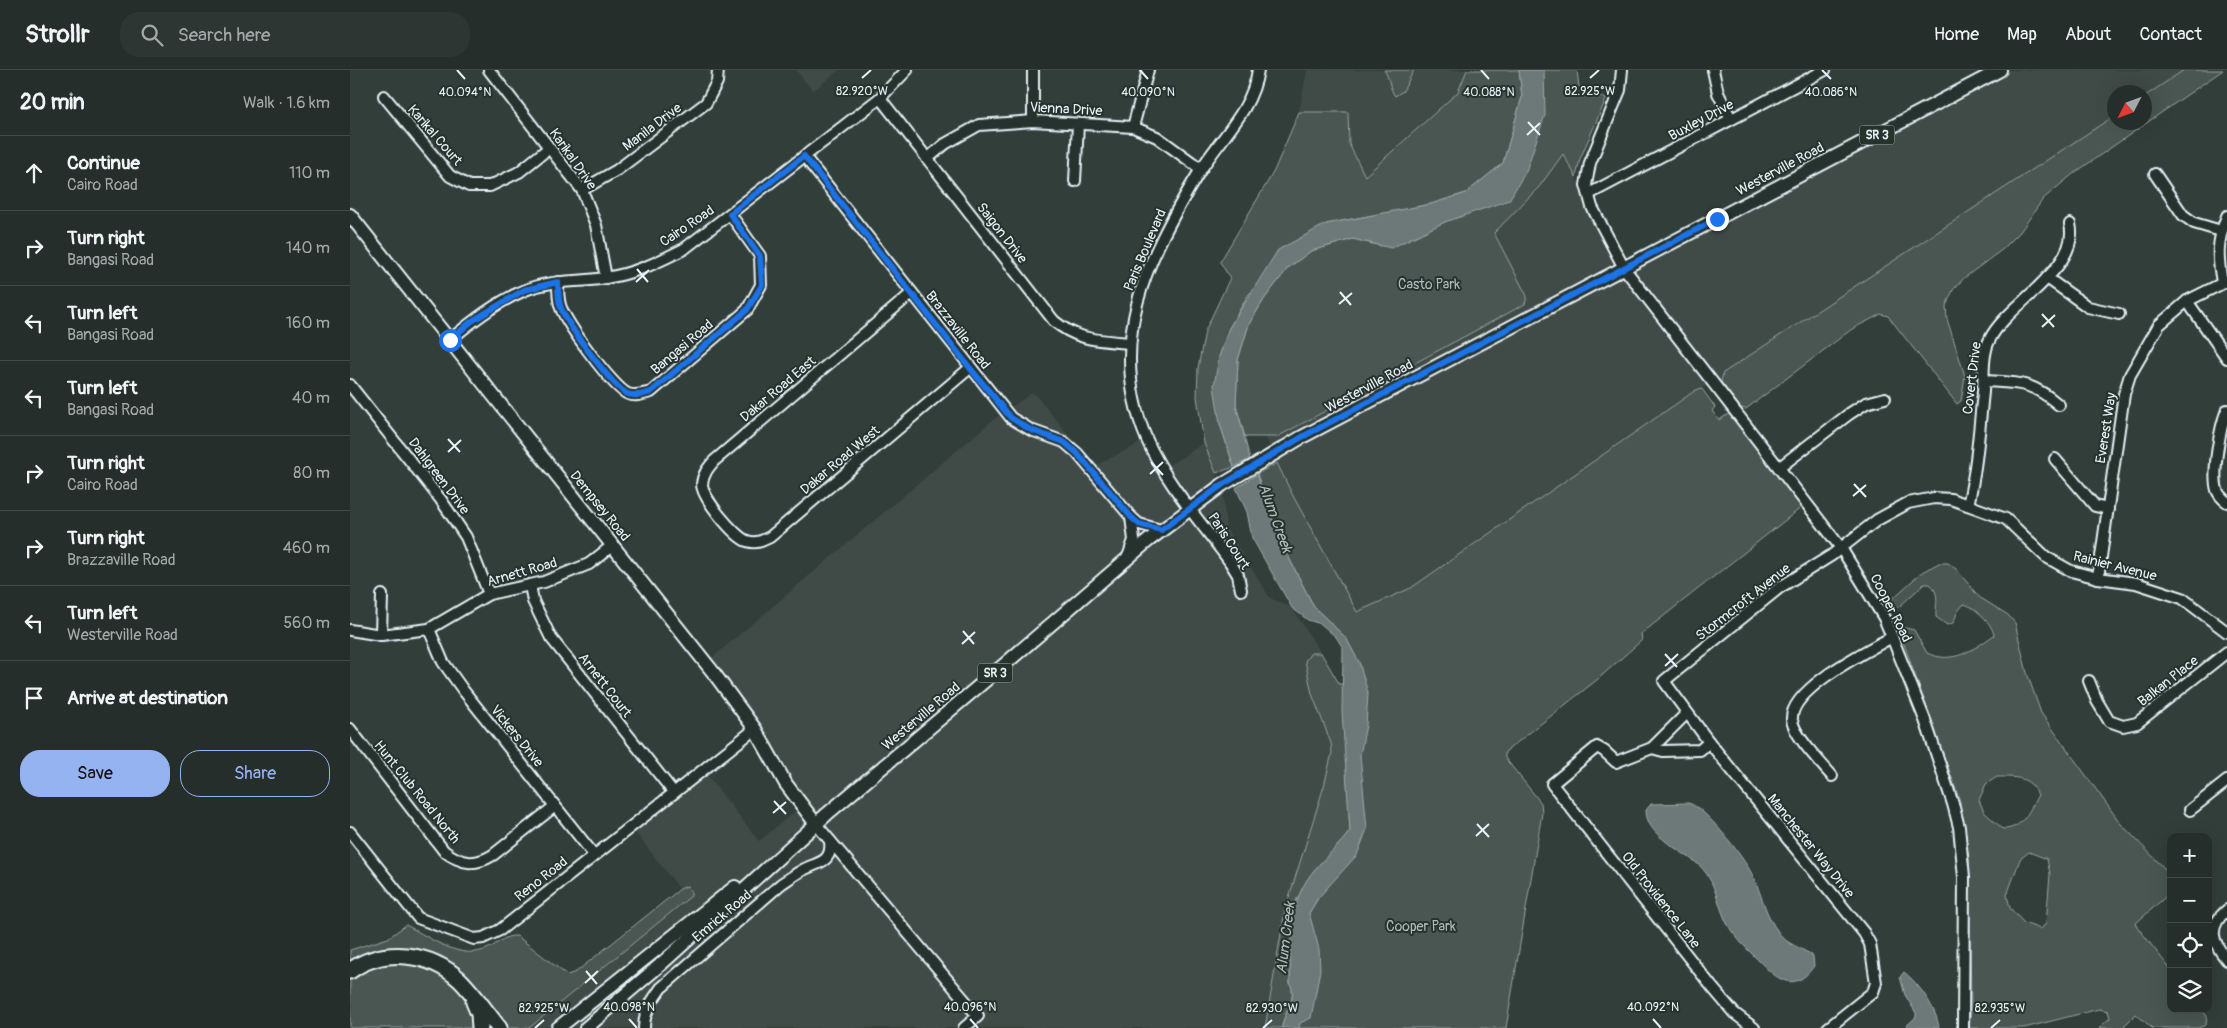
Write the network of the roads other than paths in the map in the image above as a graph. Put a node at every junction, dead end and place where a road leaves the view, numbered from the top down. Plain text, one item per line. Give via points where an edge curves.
1 (489, 70) edge
2 (718, 70) edge
3 (907, 70) edge
4 (1034, 70) edge
5 (1148, 70) edge
6 (1258, 70) edge
7 (1622, 70) edge
8 (1713, 70) edge
9 (1825, 70) edge
10 (2000, 70) edge
11 (384, 96) dead end
12 (880, 98) junction
13 (1731, 119) junction
14 (1033, 121) junction
15 (1078, 124) junction
16 (1133, 127) junction
17 (549, 148) junction
18 (804, 156) junction
19 (927, 160) junction
20 (1201, 169) junction
21 (2155, 174) dead end
22 (1075, 181) dead end
23 (582, 190) junction
24 (1589, 194) junction
25 (730, 214) junction
26 (350, 215) edge
27 (2227, 216) edge
28 (2070, 224) dead end
29 (2221, 232) junction
30 (1624, 268) junction
31 (606, 278) junction
32 (2047, 278) junction
33 (2225, 281) edge
34 (558, 282) junction
35 (912, 293) junction
36 (2186, 302) junction
37 (2119, 314) dead end
38 (450, 340) junction
39 (1129, 343) junction
40 (2227, 358) edge
41 (970, 368) junction
42 (1984, 381) junction
43 (350, 385) edge
44 (1885, 398) dead end
45 (2059, 405) dead end
46 (2227, 410) edge
47 (2055, 459) dead end
48 (1780, 467) junction
49 (2227, 502) edge
50 (1968, 505) junction
51 (1190, 508) junction
52 (2108, 509) junction
53 (1131, 517) junction
54 (724, 520) joint
55 (1161, 530) junction
56 (613, 545) junction
57 (1841, 548) junction
58 (1127, 559) junction
59 (2098, 578) junction
60 (530, 585) junction
61 (1241, 590) dead end
62 (489, 594) junction
63 (382, 595) dead end
64 (429, 628) junction
65 (350, 630) edge
66 (2227, 632) edge
67 (381, 635) junction
68 (1892, 637) junction
69 (2227, 652) edge
70 (1664, 681) joint
71 (2089, 681) dead end
72 (1687, 712) junction
73 (755, 729) junction
74 (350, 730) edge
75 (1709, 742) junction
76 (1652, 748) junction
77 (1832, 776) dead end
78 (2227, 781) edge
79 (674, 793) junction
80 (555, 806) junction
81 (2190, 810) dead end
82 (816, 824) junction
83 (350, 832) edge
84 (830, 841) junction
85 (594, 855) junction
86 (2227, 910) edge
87 (2227, 960) edge
88 (350, 971) edge
89 (468, 989) junction
90 (480, 1028) edge
91 (499, 1028) edge
92 (558, 1028) edge
93 (586, 1028) edge
94 (644, 1028) edge
95 (964, 1028) edge
96 (1754, 1028) edge
97 (1828, 1028) edge
98 (1963, 1028) edge

1 - 17 street, Karikal Drive
2 - 23 street, Manila Drive via 717,82 706,103 618,170
3 - 12 street, Cairo Road
4 - 14 street
5 - 16 street
6 - 20 street, Paris Boulevard via 1240,118
7 - 24 street, Cooper Road via 1620,90 1590,163 1586,185
8 - 13 street via 1718,93
9 - 13 street, Buxley Drive
10 - 30 main road, Westerville Road / SR 3
11 - 17 street, Karikal Court via 450,176 469,186 490,186 519,172
12 - 18 street, Cairo Road
12 - 19 street, Saigon Drive
13 - 24 street, Buxley Drive
14 - 15 street, Vienna Drive
14 - 19 street, Vienna Drive via 979,126 945,144
15 - 16 street, Vienna Drive
15 - 22 street
16 - 20 street, Vienna Drive via 1157,137
17 - 23 street, Karikal Drive
18 - 25 street, Cairo Road
18 - 35 street, Brazzaville Road
19 - 39 street, Saigon Drive via 1054,321 1067,332 1083,338
20 - 39 street, Paris Boulevard via 1144,279
21 - 29 street via 2183,215 2194,223
23 - 31 street, Karikal Drive via 596,225
24 - 30 street, Cooper Road via 1592,207
25 - 31 street, Cairo Road via 684,249 648,267
25 - 34 street, Bangasi Road via 760,256 762,285 747,310 651,392 640,396 618,388 575,334 560,306
26 - 38 main road, Dempsey Road
27 - 29 street
28 - 32 street, Covert Drive via 2071,240
29 - 33 street via 2218,256
30 - 48 street, Cooper Road
30 - 51 main road, Westerville Road / SR 3 via 1302,437
31 - 34 street, Cairo Road
32 - 37 street via 2088,307
32 - 42 street, Covert Drive via 2000,324 1989,340
33 - 36 street, Everest Way
34 - 38 street, Cairo Road via 524,290 472,321
35 - 41 street, Brazzaville Road
35 - 54 street, Dakar Road East via 705,471 702,485 706,499
36 - 40 street
36 - 52 street, Everest Way via 2159,325 2130,375 2124,394
38 - 56 main road, Dempsey Road
39 - 51 street, Paris Boulevard via 1136,406 1148,441
41 - 53 street, Brazzaville Road via 1011,418 1031,430 1064,442 1077,453
41 - 54 street, Dakar Road West via 770,537 759,542 747,541
42 - 45 street via 2020,383 2042,390
42 - 50 street, Covert Drive via 1976,472
43 - 62 street, Dahlgreen Drive via 442,500 466,538
44 - 48 street via 1866,403 1849,414
46 - 49 street via 2216,470 2217,489
47 - 52 street via 2095,506
48 - 57 street, Cooper Road
50 - 57 street, Rainier Avenue via 1934,498 1908,504 1877,520
50 - 59 street, Rainier Avenue via 2006,519 2046,557 2071,571
51 - 55 main road, Westerville Road / SR 3
51 - 61 street, Paris Court via 1230,562
52 - 59 street, Everest Way
53 - 55 street, Brazzaville Road via 1139,524
53 - 58 street via 1134,540
55 - 58 main road, Westerville Road / SR 3
56 - 60 street, Arnett Road via 589,564
56 - 73 main road, Dempsey Road
57 - 68 street, Cooper Road via 1884,618
57 - 70 street, Stormcroft Avenue via 1779,588
58 - 82 main road, Westerville Road / SR 3
59 - 66 street, Rainier Avenue via 2136,583 2182,598
60 - 62 street, Arnett Road
60 - 79 street, Arnett Court via 533,601 551,638
62 - 64 street, Arnett Road
63 - 67 street
64 - 67 street, Arnett Road
64 - 80 street, Vickers Drive via 443,662
65 - 67 street, Arnett Road
68 - 77 street via 1838,667 1794,706 1792,720 1797,732
68 - 98 street, Cooper Road via 1925,720 1959,827 1964,877
69 - 71 street, Balkan Place via 2137,723 2123,726 2109,721
70 - 72 street, Manchester Way Drive
72 - 75 street, Manchester Way Drive
72 - 76 street
73 - 79 street, Reno Road
73 - 82 main road, Dempsey Road via 786,784
74 - 80 street, Hunt Club Road North via 444,851 455,860 482,862
75 - 76 street via 1700,750 1663,751
75 - 97 street, Manchester Way Drive via 1870,944 1876,983 1873,992
76 - 96 street, Old Providence Lane via 1616,762 1597,747 1552,784 1712,987 1734,1013
78 - 81 street
79 - 85 street, Reno Road
80 - 85 street, Vickers Drive
82 - 84 street
82 - 92 main road, Westerville Road / SR 3
82 - 93 main road, Westerville Road / SR 3
83 - 85 street, Reno Road via 418,918 474,939 500,930
84 - 94 street, Emrick Road via 831,849 823,862 801,870 781,884 661,988 645,1014
84 - 95 street via 978,1016
86 - 87 street via 2218,917 2214,928 2214,940
88 - 89 highway via 361,963 387,955 426,958
89 - 90 highway via 479,1014
89 - 91 highway

